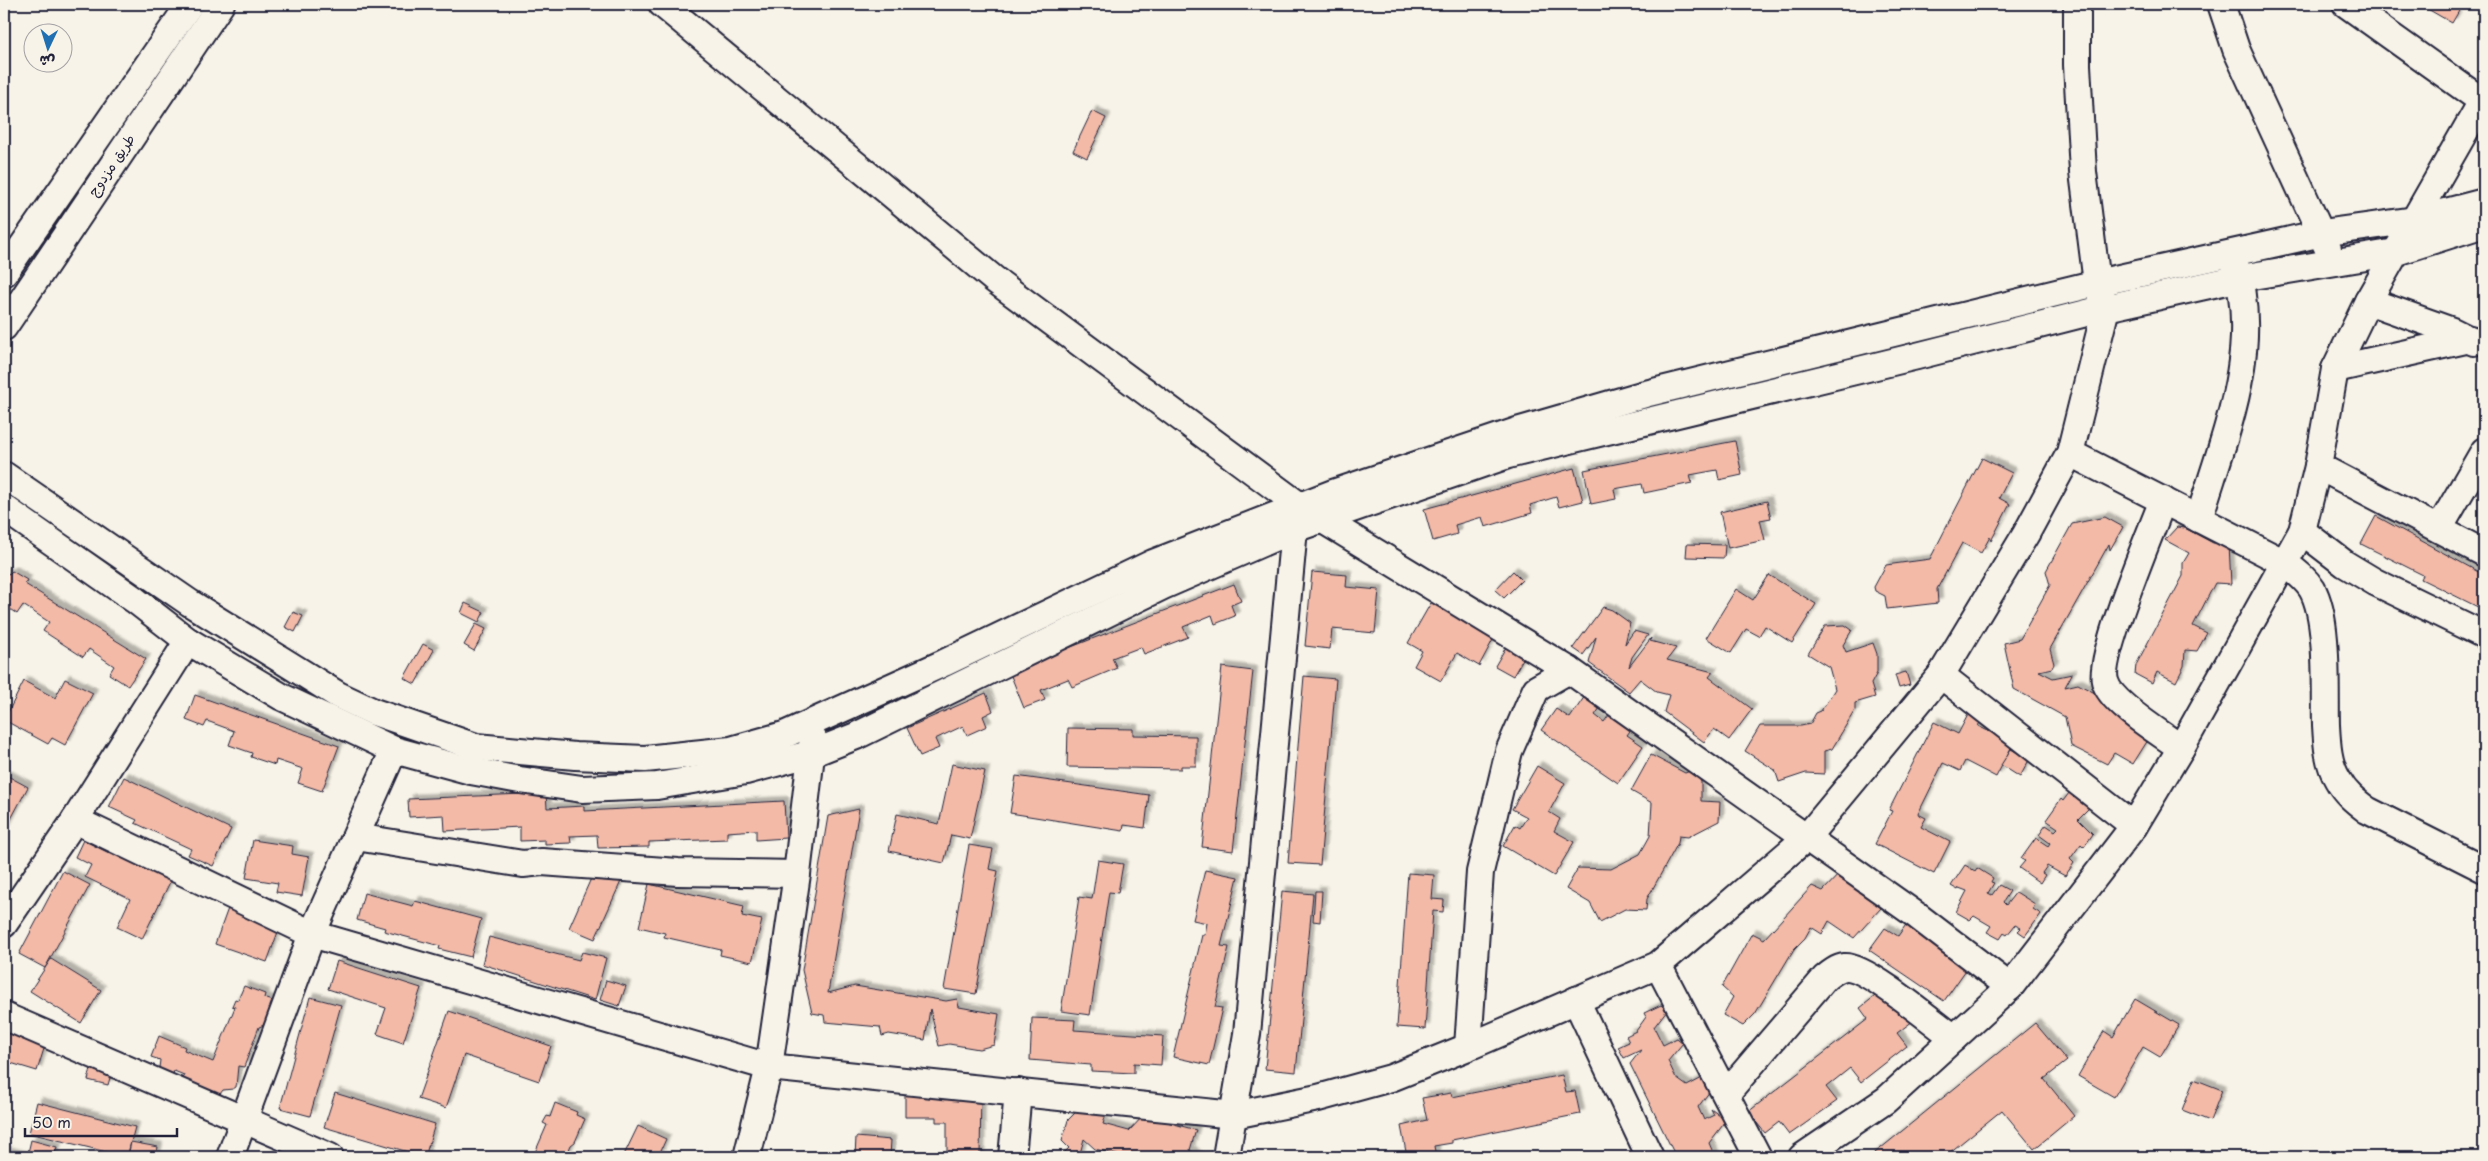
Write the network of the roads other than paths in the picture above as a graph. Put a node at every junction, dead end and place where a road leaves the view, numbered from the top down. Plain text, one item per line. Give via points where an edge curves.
1 (190, 4) edge
2 (221, 4) edge
3 (662, 4) edge
4 (2077, 4) edge
5 (2222, 4) edge
6 (2346, 4) edge
7 (2483, 100) edge
8 (2484, 202) edge
9 (2415, 220) junction
10 (2484, 224) edge
11 (2322, 233) junction
12 (2396, 252) junction
13 (2231, 253) junction
14 (2333, 261) junction
15 (4, 273) edge
16 (2240, 278) junction
17 (2097, 283) junction
18 (2368, 301) junction
19 (2106, 308) junction
20 (4, 327) edge
21 (2473, 335) edge
22 (2335, 370) junction
23 (2484, 451) edge
24 (2070, 453) junction
25 (2318, 466) junction
26 (4, 475) edge
27 (2163, 500) junction
28 (4, 508) edge
29 (1305, 517) junction
30 (2199, 519) junction
31 (2439, 530) junction
32 (2302, 531) junction
33 (2484, 553) edge
34 (2285, 563) junction
35 (2484, 635) edge
36 (188, 641) junction
37 (1569, 670) junction
38 (1941, 675) junction
39 (813, 722) junction
40 (2181, 748) junction
41 (394, 750) junction
42 (813, 753) junction
43 (75, 820) junction
44 (2134, 826) junction
45 (356, 837) junction
46 (1806, 838) junction
47 (2484, 869) edge
48 (797, 874) junction
49 (4, 924) edge
50 (312, 934) junction
51 (1658, 966) junction
52 (2010, 987) junction
53 (1576, 1000) junction
54 (4, 1016) edge
55 (1954, 1038) junction
56 (1468, 1047) junction
57 (769, 1067) junction
58 (1018, 1092) junction
59 (1726, 1094) junction
60 (1234, 1115) junction
61 (244, 1121) junction
62 (230, 1157) edge
63 (330, 1157) edge
64 (748, 1157) edge
65 (1012, 1157) edge
66 (1226, 1157) edge
67 (1650, 1157) edge
68 (1758, 1157) edge
69 (1802, 1157) edge

1 - 15 street
2 - 20 street, طريق مزدوج
3 - 29 street via 995,280
4 - 17 street via 2083,172
5 - 11 street via 2236,49 2266,118
6 - 7 street
7 - 9 street
8 - 9 street
9 - 11 street
9 - 12 street
10 - 12 street
11 - 13 street
11 - 14 street
12 - 14 street
12 - 18 street
13 - 16 street
13 - 17 street
14 - 16 street
16 - 19 street
16 - 30 street via 2246,335 2243,364
17 - 19 street
17 - 29 street via 1645,394 1517,431
18 - 21 street
18 - 22 street
19 - 24 street
19 - 29 street via 1508,455
21 - 22 street
22 - 25 street
23 - 31 street
24 - 27 street
24 - 38 street via 2026,534
25 - 31 street
25 - 32 street
26 - 39 street via 190,603 338,695 374,712 476,747 646,759 730,750 784,735
27 - 30 street
27 - 40 street via 2106,654 2105,681 2119,702
28 - 36 street
29 - 37 street
29 - 39 street via 1153,563
29 - 42 street via 856,736
29 - 60 street via 1247,1034
30 - 34 street
31 - 33 street
32 - 34 street
32 - 35 street via 2375,582
34 - 40 street
34 - 47 street via 2301,574 2319,608 2323,627 2326,738 2329,760 2337,780 2350,797 2367,810
36 - 41 street via 282,697
36 - 43 street
37 - 46 street
37 - 56 street via 1536,689 1509,751 1480,872
38 - 44 street
38 - 46 street
39 - 42 street
40 - 44 street
41 - 42 street via 471,771 582,788 666,784 746,771
41 - 45 street
42 - 48 street
43 - 49 street
43 - 50 street
44 - 52 street
45 - 48 street via 523,864 542,862 678,872
45 - 50 street
46 - 51 street
46 - 52 street via 1916,915
48 - 57 street
50 - 57 street
50 - 61 street
51 - 53 street
51 - 59 street
52 - 55 street
53 - 56 street
53 - 67 street
54 - 61 street
55 - 59 street via 1865,972 1845,967 1825,978
55 - 69 street via 1886,1100
56 - 60 street via 1391,1078 1318,1098
57 - 58 street
57 - 64 street
58 - 60 street
58 - 65 street
59 - 68 street
60 - 66 street
61 - 62 street
61 - 63 street

